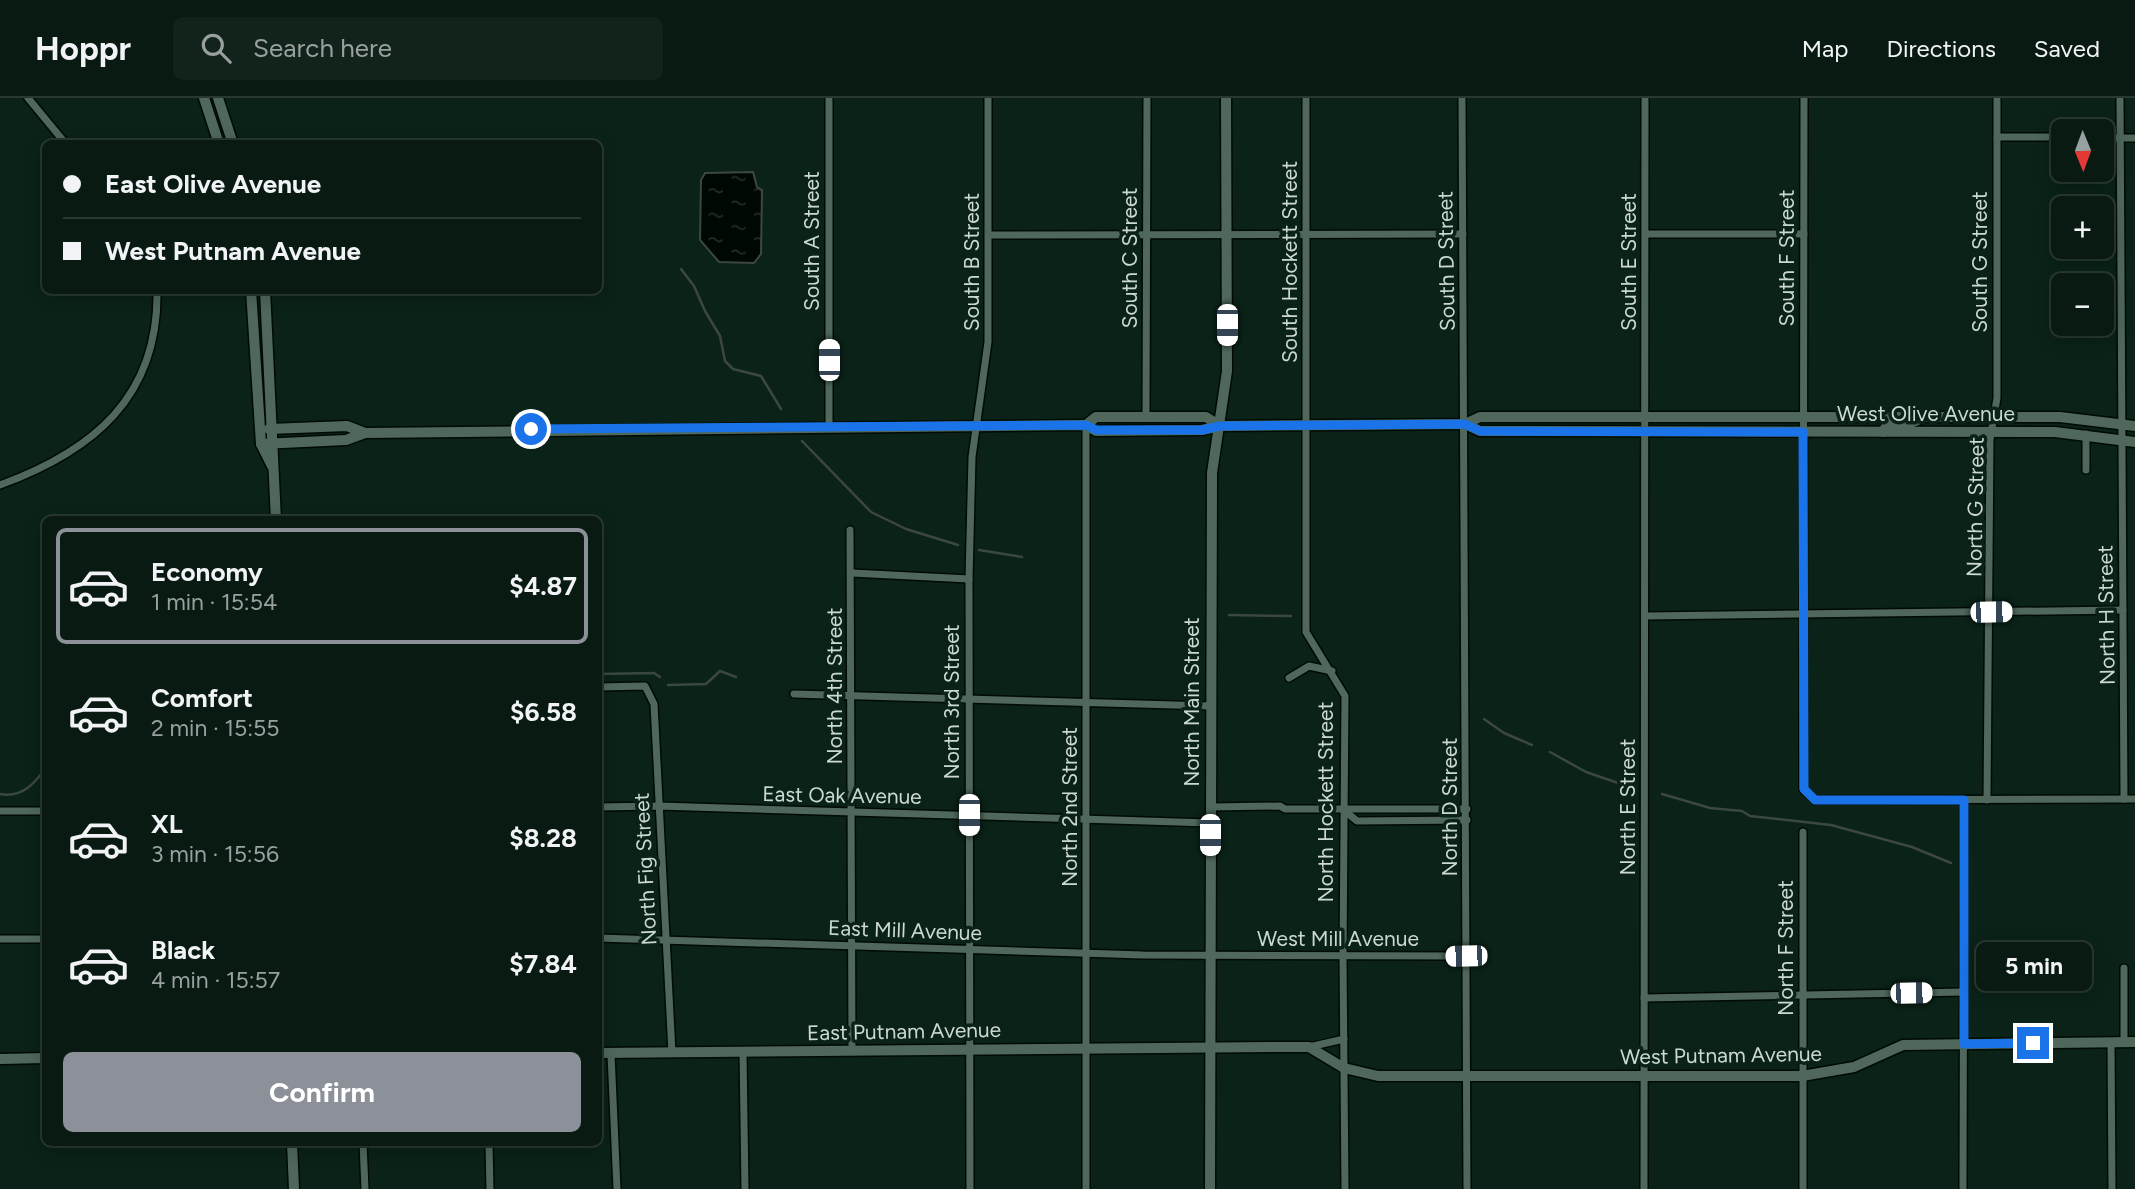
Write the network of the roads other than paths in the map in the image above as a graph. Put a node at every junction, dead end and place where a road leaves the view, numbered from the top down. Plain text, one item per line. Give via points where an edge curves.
1 (28, 98) edge
2 (204, 98) edge
3 (218, 98) edge
4 (829, 98) edge
5 (988, 98) edge
6 (1147, 98) edge
7 (1226, 98) edge
8 (1306, 98) edge
9 (1462, 98) edge
10 (1645, 98) edge
11 (1804, 98) edge
12 (1997, 98) edge
13 (2120, 98) edge
14 (1997, 137) junction
15 (2051, 137) edge
16 (2114, 138) edge
17 (2120, 138) junction
18 (2135, 138) edge
19 (63, 140) edge
20 (218, 140) edge
21 (232, 140) edge
22 (1146, 233) junction
23 (1226, 233) junction
24 (1307, 233) junction
25 (1463, 234) junction
26 (1646, 234) junction
27 (1804, 234) junction
28 (989, 235) junction
29 (157, 294) edge
30 (251, 294) edge
31 (265, 294) edge
32 (1146, 417) junction
33 (1803, 417) junction
34 (1924, 417) junction
35 (1465, 424) junction
36 (1994, 424) junction
37 (1086, 425) junction
38 (1305, 425) junction
39 (1644, 425) junction
40 (829, 426) junction
41 (976, 426) junction
42 (1220, 426) junction
43 (2135, 426) edge
44 (274, 428) junction
45 (260, 429) junction
46 (2123, 431) junction
47 (1803, 432) junction
48 (1884, 432) junction
49 (365, 433) junction
50 (2086, 434) junction
51 (2135, 442) edge
52 (275, 443) junction
53 (261, 444) junction
54 (272, 466) junction
55 (2086, 470) dead end
56 (0, 485) edge
57 (276, 516) edge
58 (850, 530) dead end
59 (852, 573) junction
60 (969, 579) junction
61 (2123, 610) junction
62 (1991, 612) junction
63 (1805, 614) junction
64 (1646, 616) junction
65 (1332, 671) junction
66 (1289, 678) dead end
67 (602, 687) edge
68 (794, 694) dead end
69 (850, 698) junction
70 (969, 699) junction
71 (1087, 702) junction
72 (1210, 706) junction
73 (2124, 799) junction
74 (2135, 799) edge
75 (1964, 800) junction
76 (1987, 800) junction
77 (659, 806) junction
78 (602, 807) edge
79 (1210, 807) junction
80 (1467, 808) junction
81 (1344, 810) junction
82 (0, 811) edge
83 (42, 811) edge
84 (852, 813) junction
85 (969, 815) junction
86 (1085, 819) junction
87 (1467, 820) junction
88 (1210, 823) junction
89 (1802, 832) dead end
90 (602, 938) edge
91 (666, 938) junction
92 (0, 939) edge
93 (42, 939) edge
94 (851, 946) junction
95 (970, 949) junction
96 (1087, 953) junction
97 (1211, 956) junction
98 (1466, 956) junction
99 (1343, 957) junction
100 (2124, 968) dead end
101 (1964, 992) junction
102 (1802, 996) junction
103 (1644, 998) junction
104 (1344, 1039) junction
105 (2111, 1042) junction
106 (2129, 1042) edge
107 (1964, 1044) junction
108 (1086, 1047) junction
109 (1210, 1047) junction
110 (1309, 1047) junction
111 (852, 1051) junction
112 (969, 1051) junction
113 (743, 1052) junction
114 (602, 1053) edge
115 (672, 1053) junction
116 (611, 1054) junction
117 (42, 1058) edge
118 (0, 1059) edge
119 (1344, 1068) junction
120 (1468, 1076) junction
121 (1802, 1076) junction
122 (1644, 1077) junction
123 (292, 1146) edge
124 (363, 1146) edge
125 (489, 1146) edge
126 (294, 1189) edge
127 (365, 1189) edge
128 (490, 1189) edge
129 (617, 1189) edge
130 (745, 1189) edge
131 (970, 1189) edge
132 (1086, 1189) edge
133 (1210, 1189) edge
134 (1345, 1189) edge
135 (1467, 1189) edge
136 (1644, 1189) edge
137 (1803, 1189) edge
138 (1963, 1189) edge
139 (2112, 1189) edge

1 - 19 street
2 - 20 main road
3 - 21 main road
4 - 40 street, South A Street
5 - 28 street, South B Street
6 - 22 street, South C Street
7 - 23 main road, North Main Street
8 - 24 street, South Hockett Street
9 - 25 street, South D Street
10 - 26 street, South E Street
11 - 27 street, South F Street
12 - 14 street, South G Street
13 - 17 street, North H Street
14 - 15 street
14 - 36 street, South G Street
16 - 17 street
17 - 18 street
17 - 46 street, North H Street
22 - 23 street
22 - 28 street
22 - 32 street, South C Street
23 - 24 street
23 - 42 main road, North Main Street via 1227,371
24 - 25 street
24 - 38 street, South Hockett Street
25 - 35 street, South D Street
26 - 27 street
26 - 39 street, South E Street
27 - 33 street, South F Street
28 - 41 street, South B Street via 988,342
29 - 56 street via 149,354 132,390 105,426 76,450
30 - 45 main road
31 - 44 main road
32 - 37 main road via 1096,417
32 - 42 main road via 1206,417
33 - 34 main road, West Olive Avenue
33 - 39 main road, West Olive Avenue
33 - 47 street
34 - 36 main road, West Olive Avenue
34 - 48 main road via 1906,425 1887,425
35 - 38 main road, West Olive Avenue
35 - 39 main road, West Olive Avenue via 1480,431
35 - 39 main road, West Olive Avenue via 1480,417
35 - 80 street, North D Street
36 - 46 main road, West Olive Avenue via 2060,417
36 - 48 main road, West Olive Avenue
36 - 50 main road, West Olive Avenue
36 - 62 street, North G Street
37 - 41 main road
37 - 42 main road via 1109,431
37 - 71 street, North 2nd Street
38 - 42 main road, West Olive Avenue
38 - 65 street, North Hockett Street via 1306,632
39 - 47 main road, West Olive Avenue
39 - 64 street, North E Street
40 - 41 main road
40 - 49 main road
41 - 60 street, North 3rd Street
42 - 72 main road, North Main Street via 1212,474
43 - 46 main road, West Olive Avenue
44 - 45 main road
44 - 49 main road via 347,426
44 - 52 main road
45 - 53 main road
46 - 50 main road, West Olive Avenue
46 - 51 main road, West Olive Avenue
46 - 61 street, North H Street
47 - 48 main road, West Olive Avenue
47 - 63 street
49 - 52 main road via 346,440
50 - 55 street
52 - 53 main road
52 - 54 main road
53 - 54 main road
54 - 57 main road
58 - 59 street, North 4th Street
59 - 60 street
59 - 69 street, North 4th Street
60 - 70 street, North 3rd Street
61 - 62 street
61 - 73 street, North H Street
62 - 63 street
62 - 76 street, North G Street
63 - 64 street
63 - 75 street via 1804,789 1815,800
64 - 103 street, North E Street
65 - 66 street via 1309,666
65 - 81 street, North Hockett Street via 1345,696
67 - 77 street, North Fig Street via 645,686 654,704
68 - 69 street
69 - 70 street
69 - 84 street, North 4th Street
70 - 71 street
70 - 85 street, North 3rd Street
71 - 72 street
71 - 86 street, North 2nd Street
72 - 79 main road, North Main Street
73 - 74 street
73 - 76 street
75 - 76 street
75 - 101 street
77 - 78 street, East Oak Avenue
77 - 84 street, East Oak Avenue
77 - 91 street, North Fig Street
79 - 81 street
79 - 88 main road, North Main Street
80 - 81 street
80 - 87 street, North D Street
81 - 87 street via 1357,821
81 - 99 street, North Hockett Street
82 - 83 street
84 - 85 street, East Oak Avenue
84 - 94 street, North 4th Street
85 - 86 street, East Oak Avenue
85 - 95 street, North 3rd Street
86 - 88 street, East Oak Avenue
86 - 96 street, North 2nd Street
87 - 98 street, North D Street
88 - 97 main road, North Main Street
89 - 102 street, North F Street
90 - 91 street, East Mill Avenue
91 - 94 street, East Mill Avenue
91 - 115 street, North Fig Street
92 - 93 street
94 - 95 street, East Mill Avenue
94 - 111 street, North 4th Street
95 - 96 street, East Mill Avenue
95 - 112 street, North 3rd Street
96 - 97 street, East Mill Avenue
96 - 108 street, North 2nd Street
97 - 99 street, West Mill Avenue
97 - 109 main road, North Main Street
98 - 99 street, West Mill Avenue
98 - 120 street, North D Street
99 - 104 street, North Hockett Street
100 - 106 street
101 - 102 street
101 - 107 street
102 - 103 street
102 - 121 street, North F Street
103 - 122 street, North E Street
104 - 110 street
104 - 119 street, North Hockett Street
105 - 106 main road, West Putnam Avenue
105 - 107 main road, West Putnam Avenue
105 - 139 street
107 - 121 main road, West Putnam Avenue via 1903,1045 1854,1067
107 - 138 street
108 - 109 main road, East Putnam Avenue
108 - 112 main road, East Putnam Avenue
108 - 132 street, North 2nd Street
109 - 110 main road
109 - 133 main road, North Main Street
110 - 119 main road, West Putnam Avenue
111 - 112 main road, East Putnam Avenue
111 - 113 main road, East Putnam Avenue
112 - 131 street, North 3rd Street
113 - 115 main road, East Putnam Avenue
113 - 130 street
114 - 116 main road, East Putnam Avenue
115 - 116 main road, East Putnam Avenue
116 - 129 street
117 - 118 main road
119 - 120 main road, West Putnam Avenue via 1378,1076
119 - 134 street, North Hockett Street
120 - 122 main road, West Putnam Avenue
120 - 135 street, North D Street
121 - 122 main road, West Putnam Avenue
121 - 137 street, North F Street
122 - 136 street, North E Street
123 - 126 main road
124 - 127 street
125 - 128 street

